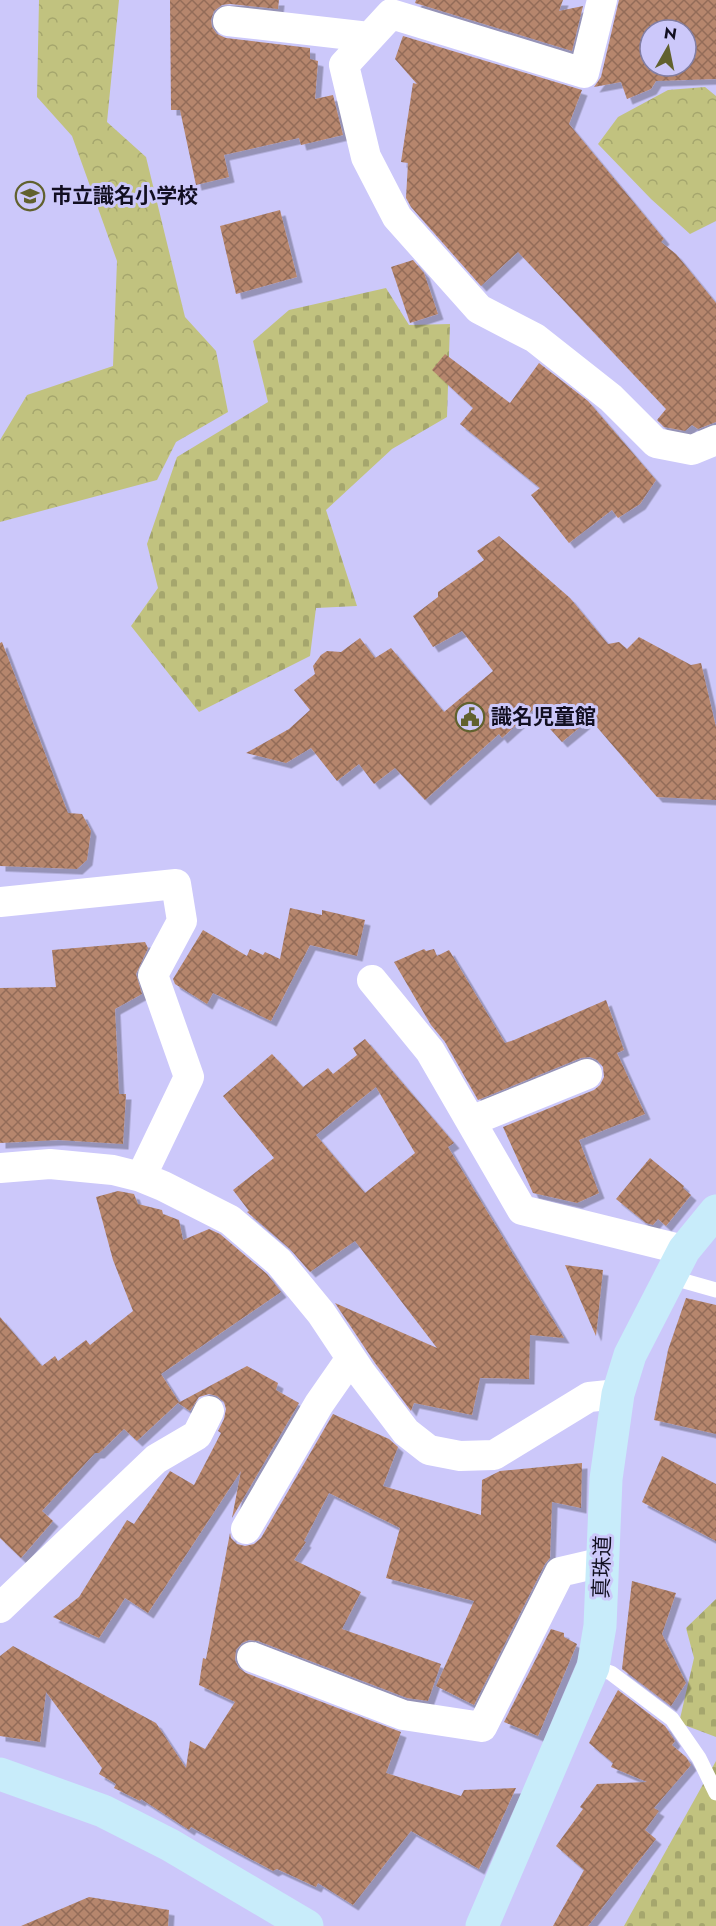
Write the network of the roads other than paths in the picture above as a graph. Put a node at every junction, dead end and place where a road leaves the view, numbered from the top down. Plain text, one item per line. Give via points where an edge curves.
1 (602, 0) edge
2 (228, 21) dead end
3 (369, 37) junction
4 (716, 440) edge
5 (0, 902) edge
6 (372, 980) dead end
7 (587, 1074) dead end
8 (471, 1121) junction
9 (0, 1168) edge
10 (141, 1177) junction
11 (716, 1211) edge
12 (677, 1264) junction
13 (716, 1290) edge
14 (351, 1358) junction
15 (618, 1394) junction
16 (209, 1412) dead end
17 (246, 1529) dead end
18 (603, 1562) junction
19 (0, 1608) edge
20 (252, 1657) dead end
21 (593, 1667) junction
22 (0, 1774) edge
23 (716, 1793) edge
24 (307, 1926) edge
25 (482, 1926) edge

1 - 3 street via 584,73 391,14
2 - 3 street
3 - 4 street via 344,65 366,157 397,217 479,309 535,338 611,398 656,443 692,450
5 - 10 street via 176,884 182,921 153,975 189,1077
6 - 8 street via 430,1051
7 - 8 street
8 - 12 street via 522,1210
9 - 10 street via 50,1164
10 - 14 street via 230,1220 279,1262
11 - 12 street, 真珠道
12 - 13 lane
12 - 15 street, 真珠道 via 630,1355
14 - 15 street via 406,1432 429,1450 460,1456 494,1455 589,1397
14 - 17 street via 319,1404
15 - 18 street, 真珠道 via 606,1479
16 - 19 street via 197,1435 156,1459
18 - 20 street via 560,1572 482,1726 403,1715
18 - 21 street, 真珠道 via 600,1626
21 - 23 lane via 611,1673 672,1719 699,1758
21 - 25 street, 真珠道
22 - 24 street via 103,1811 170,1845

